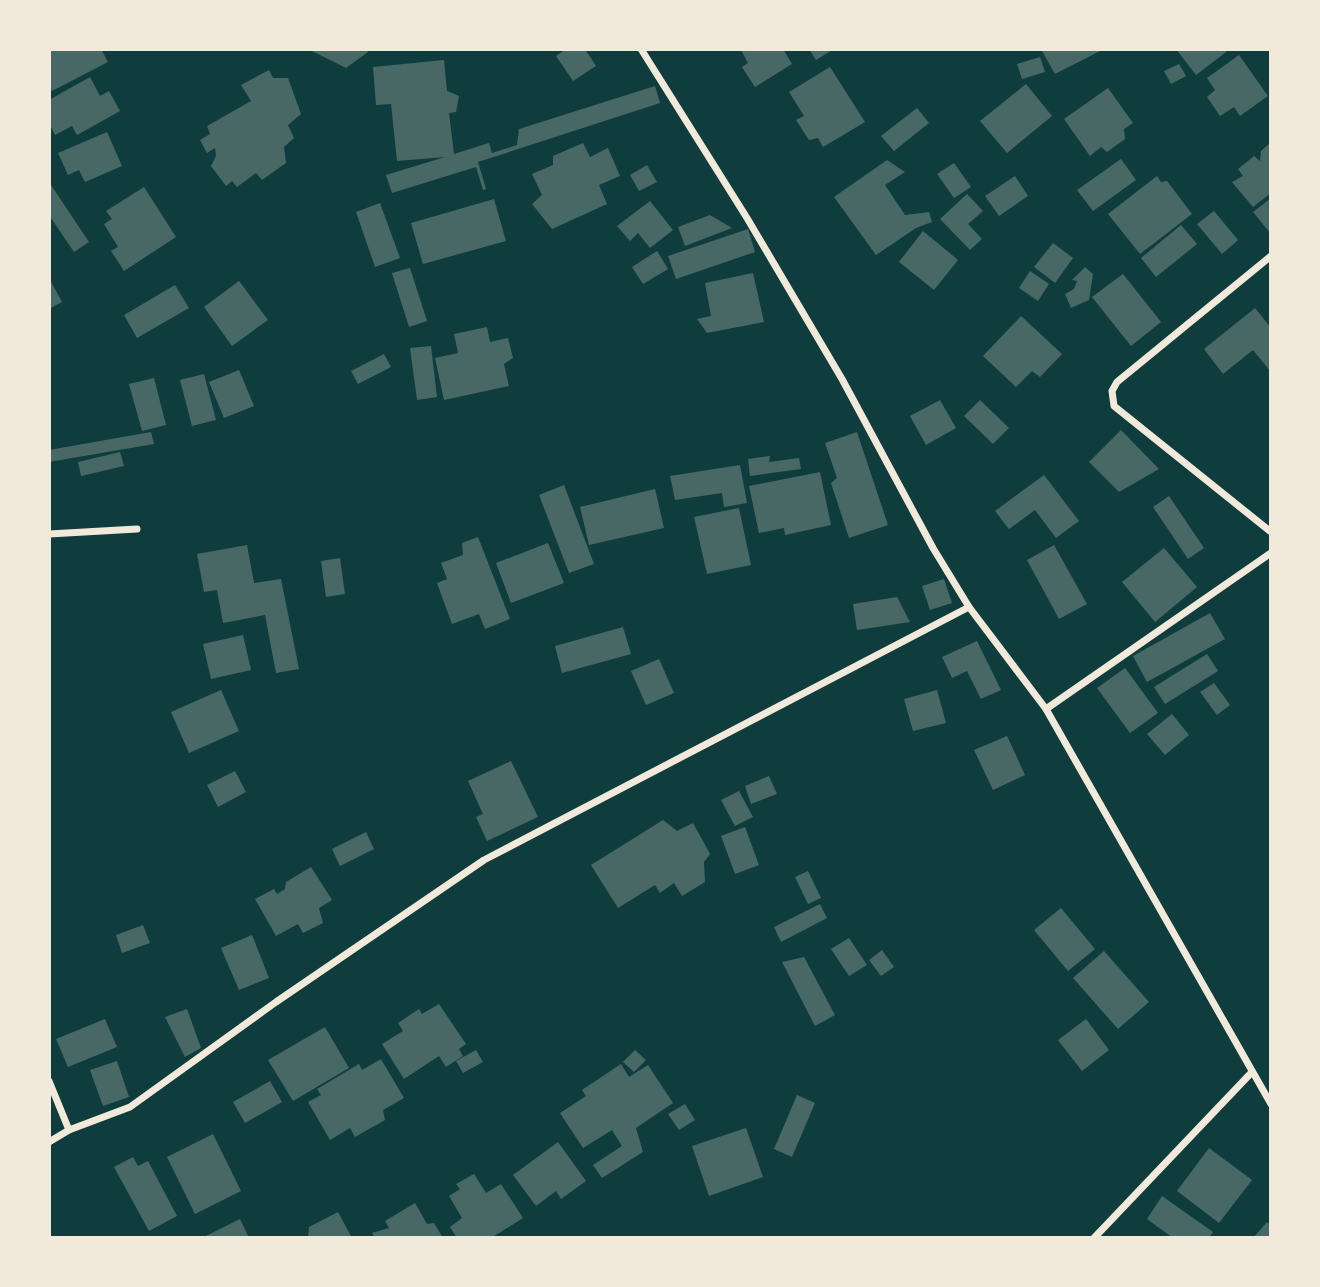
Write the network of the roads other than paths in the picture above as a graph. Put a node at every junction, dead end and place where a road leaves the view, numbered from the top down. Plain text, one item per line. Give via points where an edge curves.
1 (641, 49) edge
2 (1271, 256) edge
3 (137, 529) dead end
4 (1271, 532) edge
5 (49, 534) edge
6 (1271, 553) edge
7 (969, 607) junction
8 (1046, 709) junction
9 (1252, 1072) junction
10 (49, 1081) edge
11 (1271, 1104) edge
12 (69, 1130) junction
13 (49, 1142) edge
14 (1094, 1238) edge

1 - 7 street via 842,379
2 - 4 street via 1117,382 1112,391 1114,406
3 - 5 street
6 - 8 street
7 - 8 street
7 - 12 street via 484,860 130,1107
8 - 9 street
9 - 11 street
9 - 14 street
10 - 12 street
12 - 13 street

